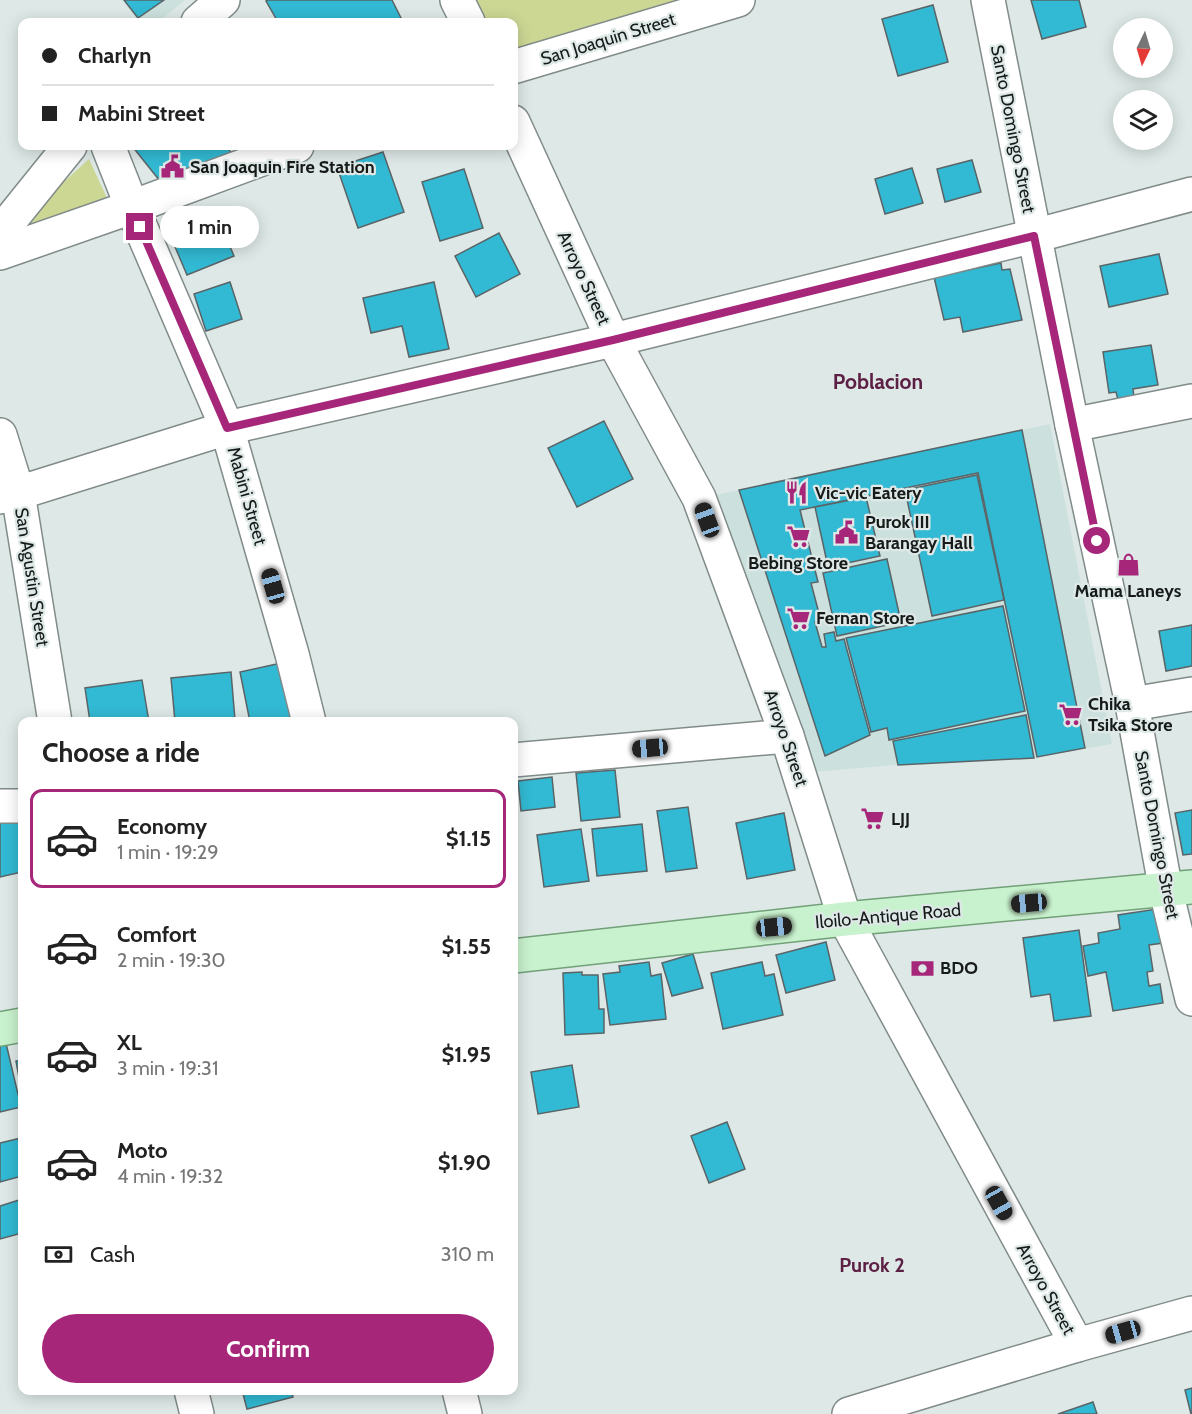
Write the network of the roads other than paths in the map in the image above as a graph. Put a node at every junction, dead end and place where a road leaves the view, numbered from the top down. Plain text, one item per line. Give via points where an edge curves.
1 (223, 0) edge
2 (457, 0) edge
3 (738, 0) edge
4 (988, 0) edge
5 (203, 18) edge
6 (466, 18) edge
7 (518, 66) edge
8 (518, 133) edge
9 (67, 150) edge
10 (110, 150) edge
11 (286, 150) edge
12 (1192, 194) edge
13 (132, 207) junction
14 (0, 233) edge
15 (1034, 236) junction
16 (0, 253) edge
17 (613, 340) junction
18 (1192, 401) edge
19 (1072, 425) junction
20 (227, 428) junction
21 (0, 435) edge
22 (9, 495) edge
23 (1192, 694) edge
24 (1132, 704) junction
25 (54, 717) edge
26 (308, 717) edge
27 (787, 736) junction
28 (518, 760) edge
29 (0, 806) edge
30 (18, 806) edge
31 (1179, 889) edge
32 (845, 919) junction
33 (518, 955) edge
34 (1192, 999) edge
35 (18, 1026) edge
36 (0, 1029) edge
37 (1192, 1312) edge
38 (1077, 1345) junction
39 (192, 1395) edge
40 (460, 1395) edge
41 (197, 1414) edge
42 (465, 1414) edge
43 (849, 1414) edge

1 - 5 street
2 - 6 street
3 - 7 street, San Joaquin Street
4 - 15 street, Santo Domingo Street
8 - 17 street, Arroyo Street
9 - 14 street
10 - 13 street, Mabini Street
11 - 13 street
12 - 15 street
13 - 16 street
13 - 20 street, Mabini Street
15 - 17 street
15 - 19 street, Santo Domingo Street
17 - 20 street
17 - 27 street, Arroyo Street via 699,498
18 - 19 street
19 - 24 street, Santo Domingo Street
20 - 22 street
20 - 26 street, Mabini Street
21 - 22 street, San Agustin Street
22 - 25 street, San Agustin Street
23 - 24 street
24 - 31 street, Santo Domingo Street
27 - 28 street
27 - 32 street, Arroyo Street
29 - 30 street
31 - 32 main road, Iloilo-Antique Road
31 - 34 street, Santo Domingo Street
32 - 33 main road, Iloilo-Antique Road
32 - 38 street, Arroyo Street
35 - 36 main road
37 - 38 street
38 - 43 street
39 - 41 street
40 - 42 street

